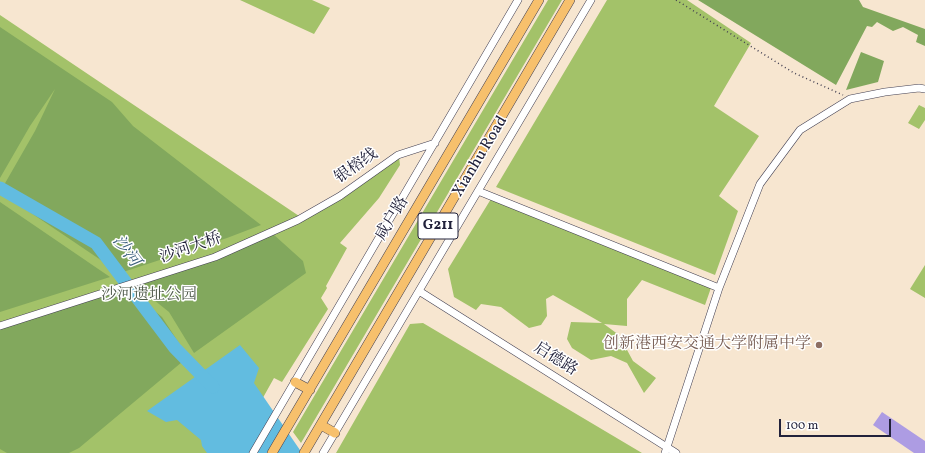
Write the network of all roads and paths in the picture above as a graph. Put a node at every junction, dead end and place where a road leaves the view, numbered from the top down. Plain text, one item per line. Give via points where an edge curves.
1 (518, 0) edge
2 (539, 0) edge
3 (570, 0) edge
4 (591, 0) edge
5 (676, 0) edge
6 (925, 89) edge
7 (850, 99) junction
8 (435, 143) junction
9 (478, 191) junction
10 (298, 220) joint
11 (719, 288) junction
12 (419, 291) junction
13 (0, 326) edge
14 (295, 382) junction
15 (310, 390) junction
16 (321, 425) junction
17 (335, 433) junction
18 (666, 450) edge
19 (305, 452) edge
20 (253, 453) edge
21 (272, 453) edge
22 (323, 453) edge
23 (676, 453) edge

1 - 8 street
2 - 15 main road, 咸户路 / G211
3 - 16 main road, G211
4 - 9 street, Xianhu Road
5 - 7 path via 794,73
6 - 7 street via 885,92
7 - 11 street via 800,130 760,184
8 - 10 street, 银榕线 via 398,155 340,196
8 - 14 street
9 - 11 street
9 - 12 street, Xianhu Road
10 - 13 street, 沙河大桥 via 215,257
11 - 18 street
12 - 17 street, Xianhu Road
12 - 18 street, 启德路
14 - 15 main road
14 - 20 street
15 - 21 main road, 咸户路 / G211
16 - 17 main road
16 - 19 main road, G211
17 - 22 street, Xianhu Road
18 - 23 street, 启德路

